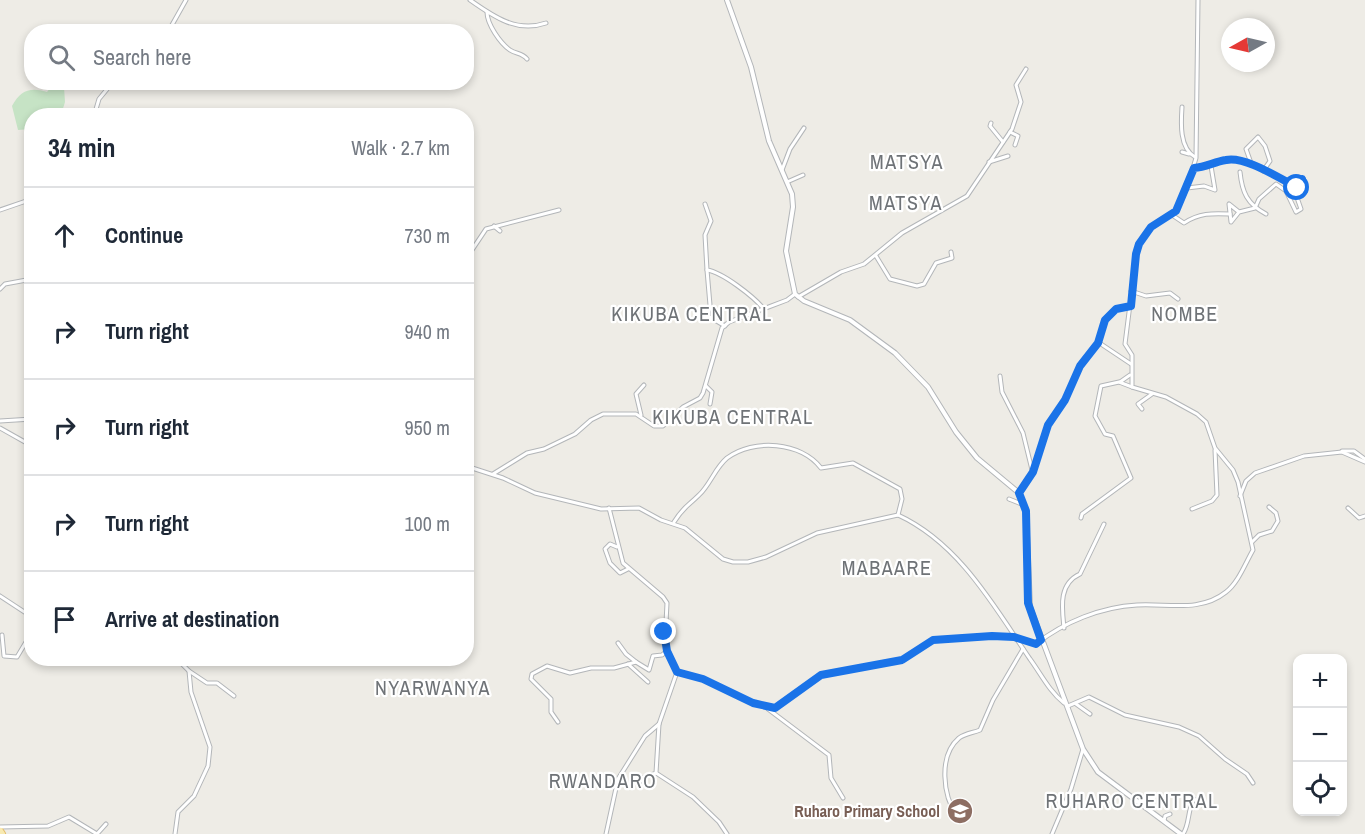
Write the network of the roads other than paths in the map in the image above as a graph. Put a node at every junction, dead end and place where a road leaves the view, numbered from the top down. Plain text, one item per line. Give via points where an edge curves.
1 (186, 0) edge
2 (470, 0) edge
3 (727, 0) edge
4 (1198, 0) edge
5 (487, 12) junction
6 (546, 23) dead end
7 (172, 24) edge
8 (527, 59) dead end
9 (1026, 69) dead end
10 (106, 90) edge
11 (1182, 106) dead end
12 (96, 108) edge
13 (991, 123) dead end
14 (804, 128) dead end
15 (1010, 132) junction
16 (1003, 142) junction
17 (1015, 145) dead end
18 (1182, 152) dead end
19 (1189, 154) junction
20 (1008, 156) dead end
21 (1196, 158) junction
22 (989, 162) junction
23 (1251, 163) junction
24 (1211, 166) junction
25 (1194, 168) junction
26 (1263, 171) junction
27 (781, 172) junction
28 (1240, 172) dead end
29 (803, 175) dead end
30 (787, 182) junction
31 (1187, 188) junction
32 (24, 202) edge
33 (705, 204) dead end
34 (1255, 208) junction
35 (0, 210) edge
36 (559, 210) dead end
37 (1239, 212) junction
38 (1266, 213) dead end
39 (1230, 214) junction
40 (1172, 215) junction
41 (493, 226) junction
42 (500, 231) dead end
43 (474, 248) edge
44 (951, 252) dead end
45 (876, 256) junction
46 (707, 270) junction
47 (24, 280) edge
48 (0, 289) edge
49 (1131, 291) junction
50 (796, 296) junction
51 (1178, 299) dead end
52 (1131, 306) junction
53 (764, 309) junction
54 (725, 326) junction
55 (1098, 342) junction
56 (1131, 364) junction
57 (1130, 375) junction
58 (1000, 376) dead end
59 (1119, 382) junction
60 (644, 385) dead end
61 (706, 386) junction
62 (1132, 387) junction
63 (1154, 393) junction
64 (710, 404) dead end
65 (1143, 409) dead end
66 (642, 417) junction
67 (24, 420) edge
68 (0, 421) edge
69 (0, 428) edge
70 (24, 442) edge
71 (1215, 448) junction
72 (1365, 460) edge
73 (474, 468) edge
74 (493, 474) junction
75 (1027, 480) junction
76 (1019, 493) junction
77 (1240, 496) junction
78 (1010, 499) dead end
79 (1026, 506) junction
80 (1269, 507) dead end
81 (609, 508) junction
82 (1348, 508) dead end
83 (1192, 509) dead end
84 (898, 514) junction
85 (1365, 516) edge
86 (1081, 518) dead end
87 (674, 522) junction
88 (1104, 524) dead end
89 (1252, 542) junction
90 (617, 547) junction
91 (628, 569) junction
92 (0, 596) edge
93 (24, 612) edge
94 (1064, 628) junction
95 (2, 635) dead end
96 (1014, 637) junction
97 (1041, 640) junction
98 (618, 643) dead end
99 (24, 645) edge
100 (1023, 649) junction
101 (667, 651) junction
102 (636, 662) junction
103 (628, 663) junction
104 (184, 666) edge
105 (189, 671) junction
106 (677, 672) junction
107 (648, 682) dead end
108 (234, 696) dead end
109 (1076, 704) junction
110 (1065, 705) junction
111 (767, 708) junction
112 (1090, 714) dead end
113 (558, 722) dead end
114 (659, 724) junction
115 (1083, 749) junction
116 (656, 773) junction
117 (1253, 783) dead end
118 (639, 784) dead end
119 (843, 798) dead end
120 (1204, 806) dead end
121 (1170, 814) dead end
122 (957, 816) dead end
123 (1164, 823) junction
124 (106, 824) dead end
125 (1, 831) edge
126 (97, 834) edge
127 (175, 834) edge
128 (606, 834) edge
129 (727, 834) edge
130 (1052, 834) edge
131 (1182, 834) edge

1 - 7 street
2 - 5 street
3 - 27 street
4 - 21 street
5 - 6 street via 523,27
5 - 8 street via 495,32 509,50
9 - 15 street via 1016,85 1021,102
10 - 12 street
11 - 19 street via 1181,136
13 - 16 street
14 - 27 street
15 - 16 street
15 - 17 street via 1018,136
16 - 22 street
18 - 19 street
19 - 21 street
20 - 22 street
21 - 25 street
22 - 45 street via 967,196 890,243
23 - 24 street via 1233,159
23 - 26 street
23 - 26 street via 1246,149 1258,137 1266,146 1270,161
24 - 25 street
24 - 31 street via 1215,190 1204,186
25 - 31 street
26 - 34 street via 1289,183 1302,179 1303,192 1297,188 1294,192 1301,209 1296,212 1286,191 1276,184
27 - 30 street
28 - 34 street via 1242,191
29 - 30 street
30 - 50 street via 793,207 786,251
31 - 40 street
32 - 35 street
33 - 46 street via 711,221 705,235
34 - 37 street
34 - 38 street
36 - 41 street
37 - 39 street via 1233,222
37 - 39 street via 1229,204
39 - 40 street via 1210,212 1184,223
40 - 49 street via 1151,227 1142,238
41 - 42 street
41 - 43 street via 486,229
44 - 45 street via 952,258 936,262 924,284 917,286 890,279
45 - 50 street
46 - 53 street via 728,279
46 - 54 street via 708,316
47 - 48 street via 5,284
49 - 51 street via 1146,296 1170,293
49 - 52 street
50 - 53 street
50 - 76 street via 850,320 895,353 928,387 977,458
52 - 55 street via 1115,309 1105,320
52 - 56 street via 1125,344 1132,355
53 - 54 street
54 - 61 street via 718,337
55 - 56 street
55 - 75 street via 1080,366 1065,400 1048,425
56 - 57 street
57 - 59 street
57 - 62 street
58 - 75 street via 1002,393 1023,433 1032,470
59 - 62 street
59 - 86 street via 1101,386 1095,416 1105,434 1113,436 1131,477
60 - 66 street via 636,394
61 - 64 street via 712,392
61 - 66 street via 700,398 683,407 663,426 654,426
62 - 63 street
63 - 65 street via 1138,404
63 - 71 street via 1202,417
66 - 74 street via 603,414 575,434 527,453
67 - 68 street
69 - 70 street
71 - 77 street via 1233,470
71 - 83 street via 1217,495
72 - 77 street via 1340,452 1304,456 1255,473 1246,481
73 - 74 street
74 - 81 street via 535,494
75 - 76 street
76 - 79 street
77 - 89 street
78 - 79 street
79 - 97 street via 1027,595
80 - 89 street via 1278,521 1272,531
81 - 87 street via 639,508
81 - 90 street
82 - 85 street via 1359,518
84 - 87 street via 817,533 775,554 742,563 723,559
84 - 87 street via 900,489 860,465 843,463 820,468 799,450 777,446 744,450 727,459 700,495 684,505
84 - 96 street via 918,525 958,560
88 - 94 street via 1080,574 1073,577 1064,591
89 - 94 street via 1252,550 1230,589 1216,598 1187,606 1121,607 1082,617
90 - 91 street
90 - 91 street via 610,544 605,549 610,563 620,573
91 - 101 street via 667,603
92 - 93 street
94 - 97 street
95 - 99 street via 4,656 17,657
96 - 97 street via 1033,644
96 - 100 street
96 - 111 street via 933,640 902,660 821,675 780,706
97 - 110 street
98 - 102 street
100 - 110 street
100 - 122 street via 980,730 957,740 946,759 948,798
101 - 102 street via 662,656 653,656 649,670
101 - 106 street
102 - 103 street
103 - 107 street
103 - 113 street via 570,673 547,666 532,674 534,684 551,699 551,712
104 - 105 street
105 - 108 street
105 - 127 street via 191,692 210,747 200,786 178,812
106 - 111 street via 703,679
106 - 114 street
109 - 110 street
109 - 112 street
109 - 117 street via 1089,697 1125,715 1179,727 1206,741
110 - 115 street
111 - 119 street via 829,756 831,778
114 - 116 street
114 - 128 street via 642,740 618,779
115 - 123 street via 1098,772
115 - 130 street
116 - 118 street via 642,778
116 - 129 street via 693,797
120 - 131 street via 1194,799
121 - 123 street via 1165,816
123 - 131 street
124 - 126 street
125 - 126 street via 48,826 69,817

